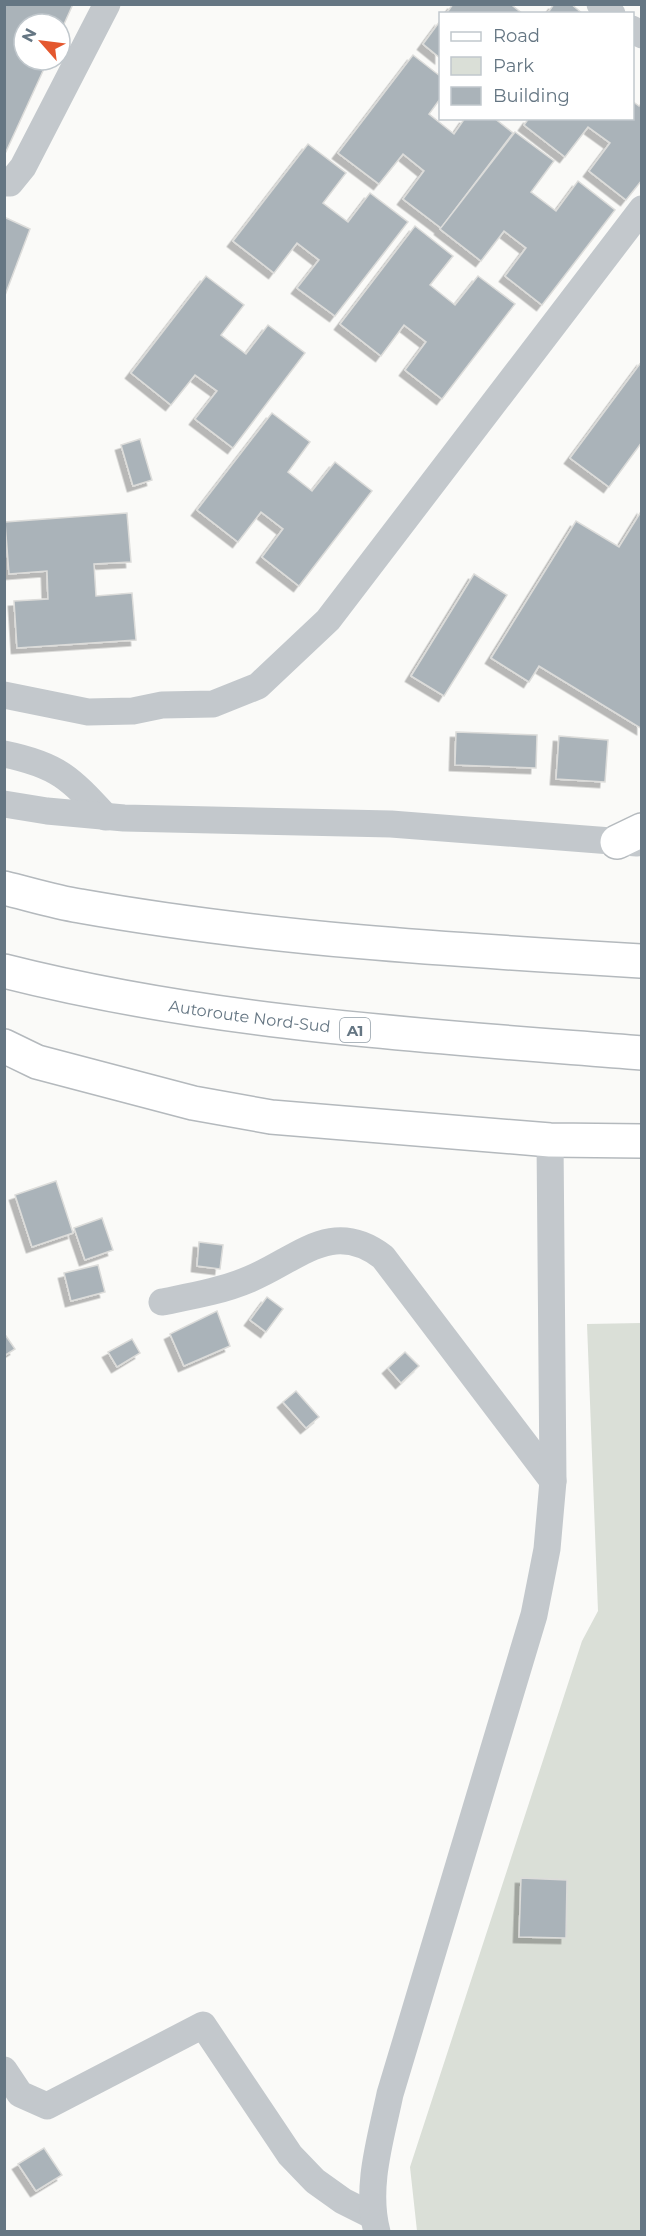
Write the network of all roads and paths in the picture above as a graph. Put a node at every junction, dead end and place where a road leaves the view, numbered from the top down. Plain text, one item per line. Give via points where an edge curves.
1 (107, 4) edge
2 (4, 183) edge
3 (642, 209) edge
4 (4, 695) edge
5 (4, 754) edge
6 (4, 804) edge
7 (106, 817) junction
8 (633, 839) edge
9 (4, 888) edge
10 (642, 961) edge
11 (4, 971) edge
12 (4, 1046) edge
13 (642, 1053) edge
14 (4, 1058) edge
15 (37, 1062) junction
16 (550, 1140) junction
17 (642, 1141) edge
18 (162, 1302) dead end
19 (553, 1481) junction
20 (4, 2070) edge
21 (375, 2224) edge

1 - 2 street via 23,167 10,183
3 - 4 street via 328,620 258,686 213,704 162,705 133,711 88,712
5 - 7 street via 56,770
6 - 7 street
7 - 8 street via 379,824
9 - 10 highway via 78,906 242,930 393,945
11 - 13 highway, Autoroute Nord-Sud / A1 via 71,988 240,1016
12 - 15 highway
14 - 15 street
15 - 16 highway via 193,1103 271,1117
16 - 17 highway
16 - 19 street
18 - 19 street via 209,1293 249,1279 318,1244 332,1240 360,1243 383,1257
19 - 21 street via 548,1549 534,1615 390,2094 374,2171
20 - 21 street via 20,2094 47,2106 204,2025 290,2155 315,2181

